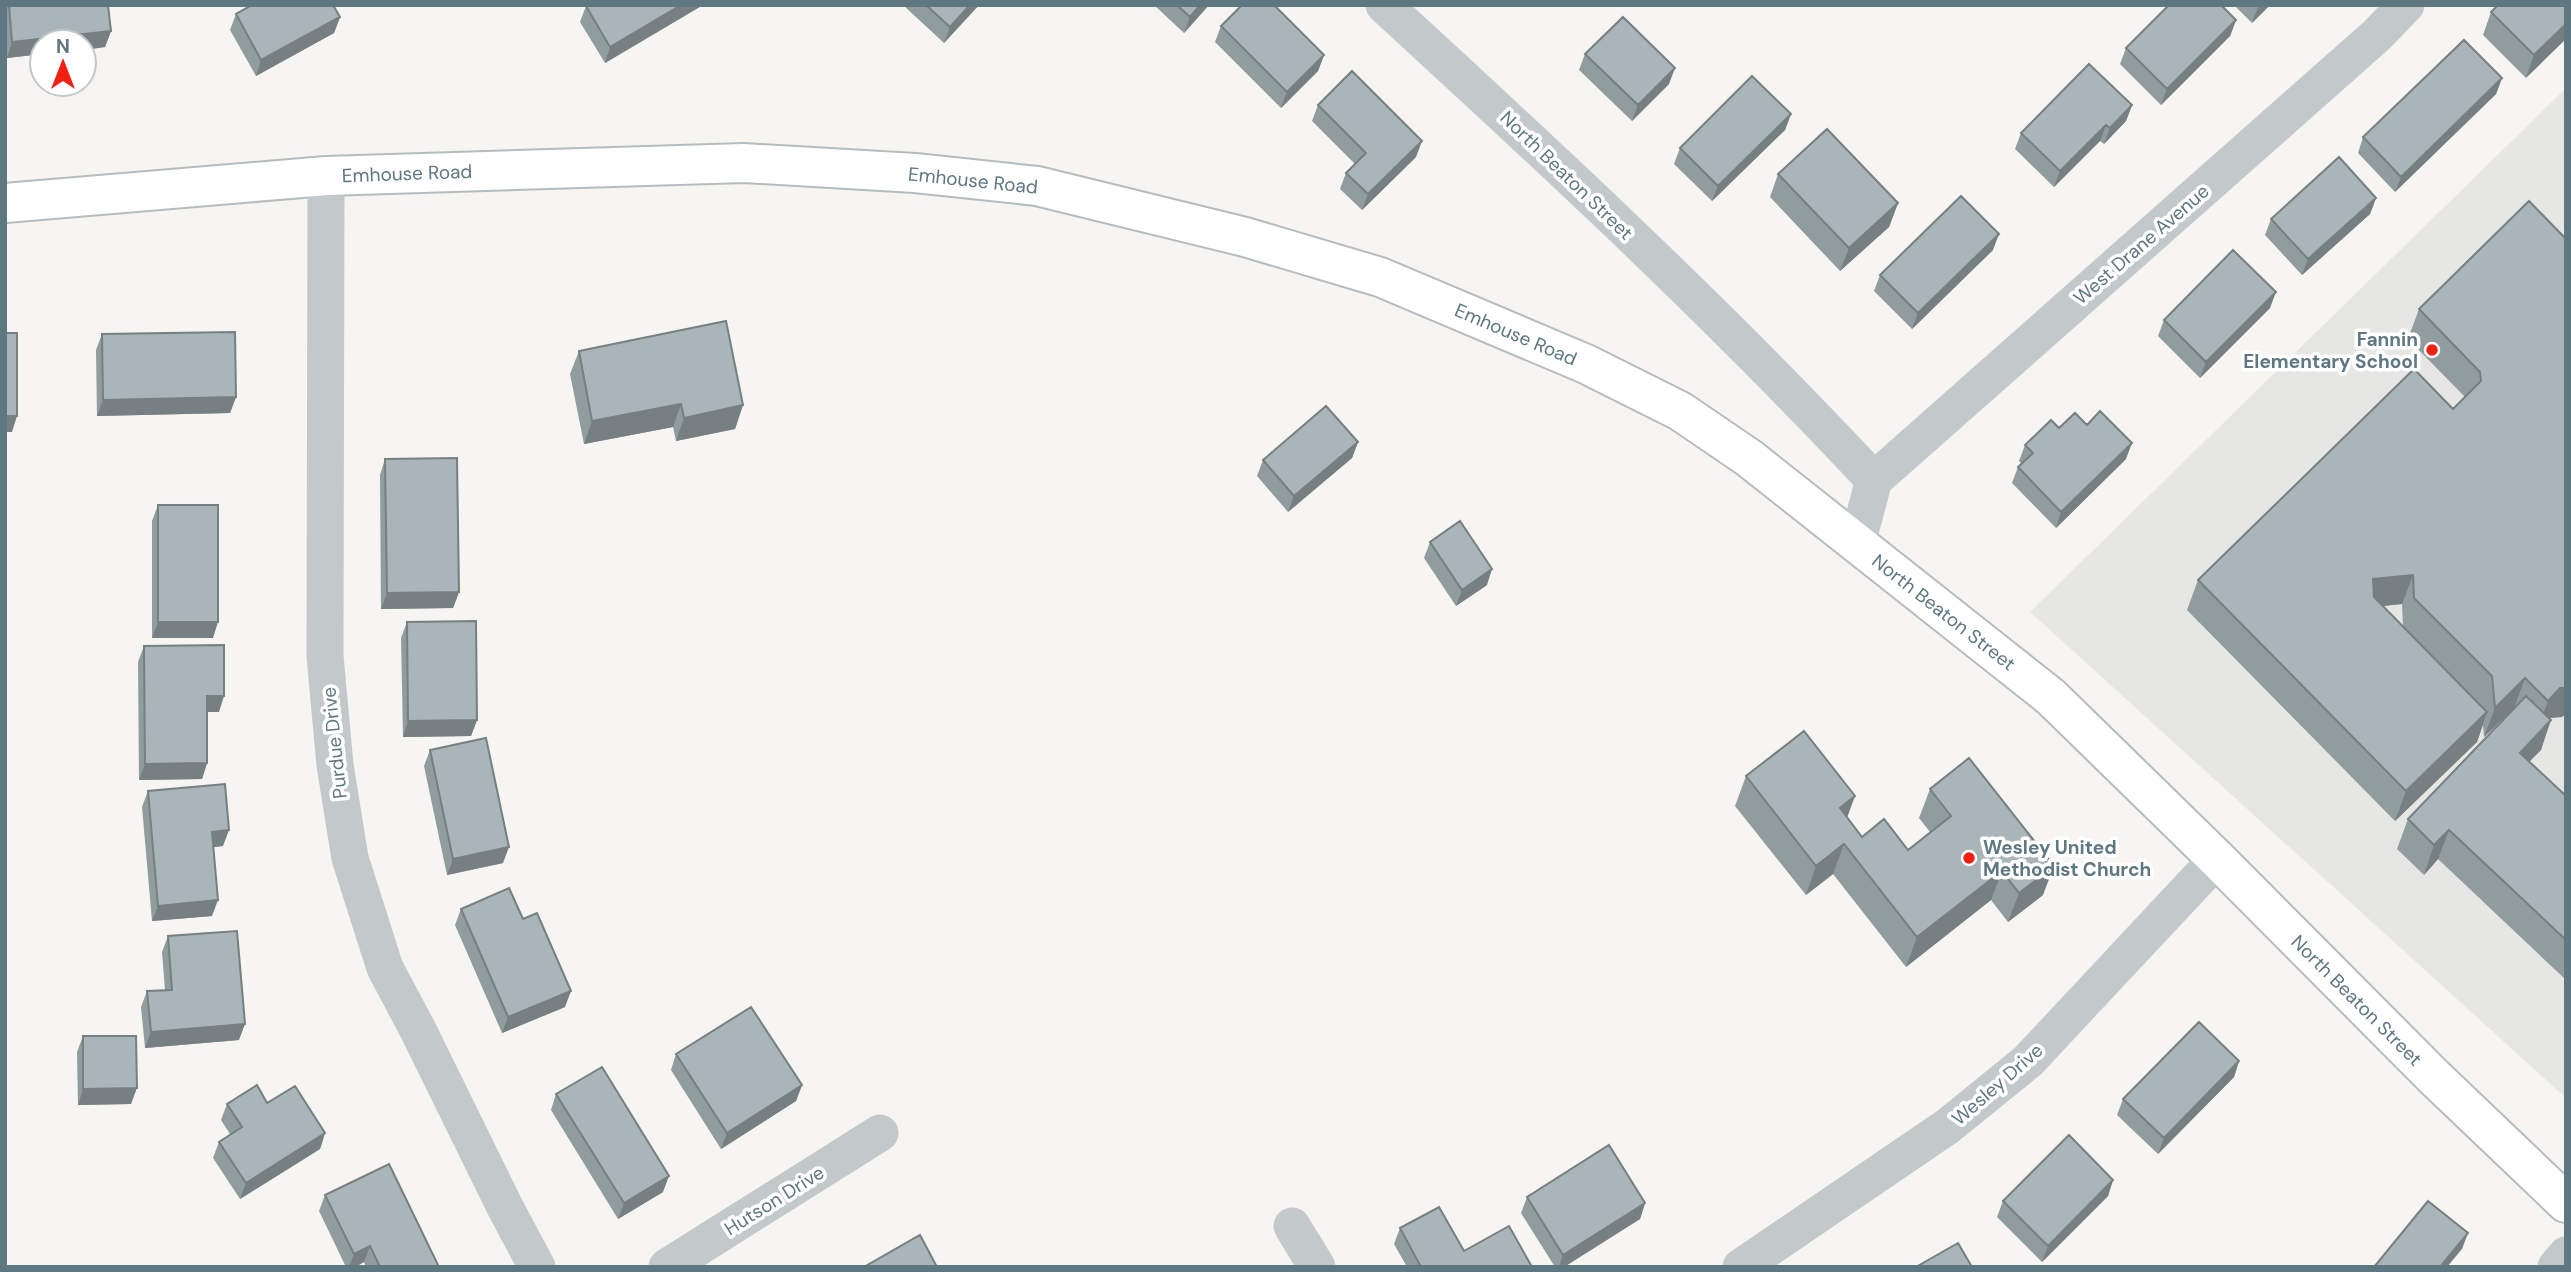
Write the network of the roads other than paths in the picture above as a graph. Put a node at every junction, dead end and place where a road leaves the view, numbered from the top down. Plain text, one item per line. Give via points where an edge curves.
1 (1384, 5) edge
2 (2406, 5) edge
3 (326, 176) junction
4 (5, 203) edge
5 (1874, 480) junction
6 (1857, 543) junction
7 (2217, 859) junction
8 (880, 1133) dead end
9 (2566, 1203) edge
10 (1292, 1226) dead end
11 (2566, 1255) edge
12 (537, 1267) edge
13 (667, 1267) edge
14 (1317, 1267) edge
15 (1741, 1267) edge
16 (2556, 1267) edge

1 - 5 street, North Beaton Street via 1798,398
2 - 5 street, West Drane Avenue
3 - 4 main road, Emhouse Road
3 - 6 main road, Emhouse Road via 744,163 1037,186 1380,276 1586,364 1680,411 1749,458
3 - 12 street, Purdue Drive via 325,656 350,858 384,968
5 - 6 street, North Beaton Street
6 - 7 main road, North Beaton Street via 2051,697
7 - 9 main road, North Beaton Street
7 - 15 street, Wesley Drive via 2028,1061 1948,1126
8 - 13 street, Hutson Drive
10 - 14 street
11 - 16 street

